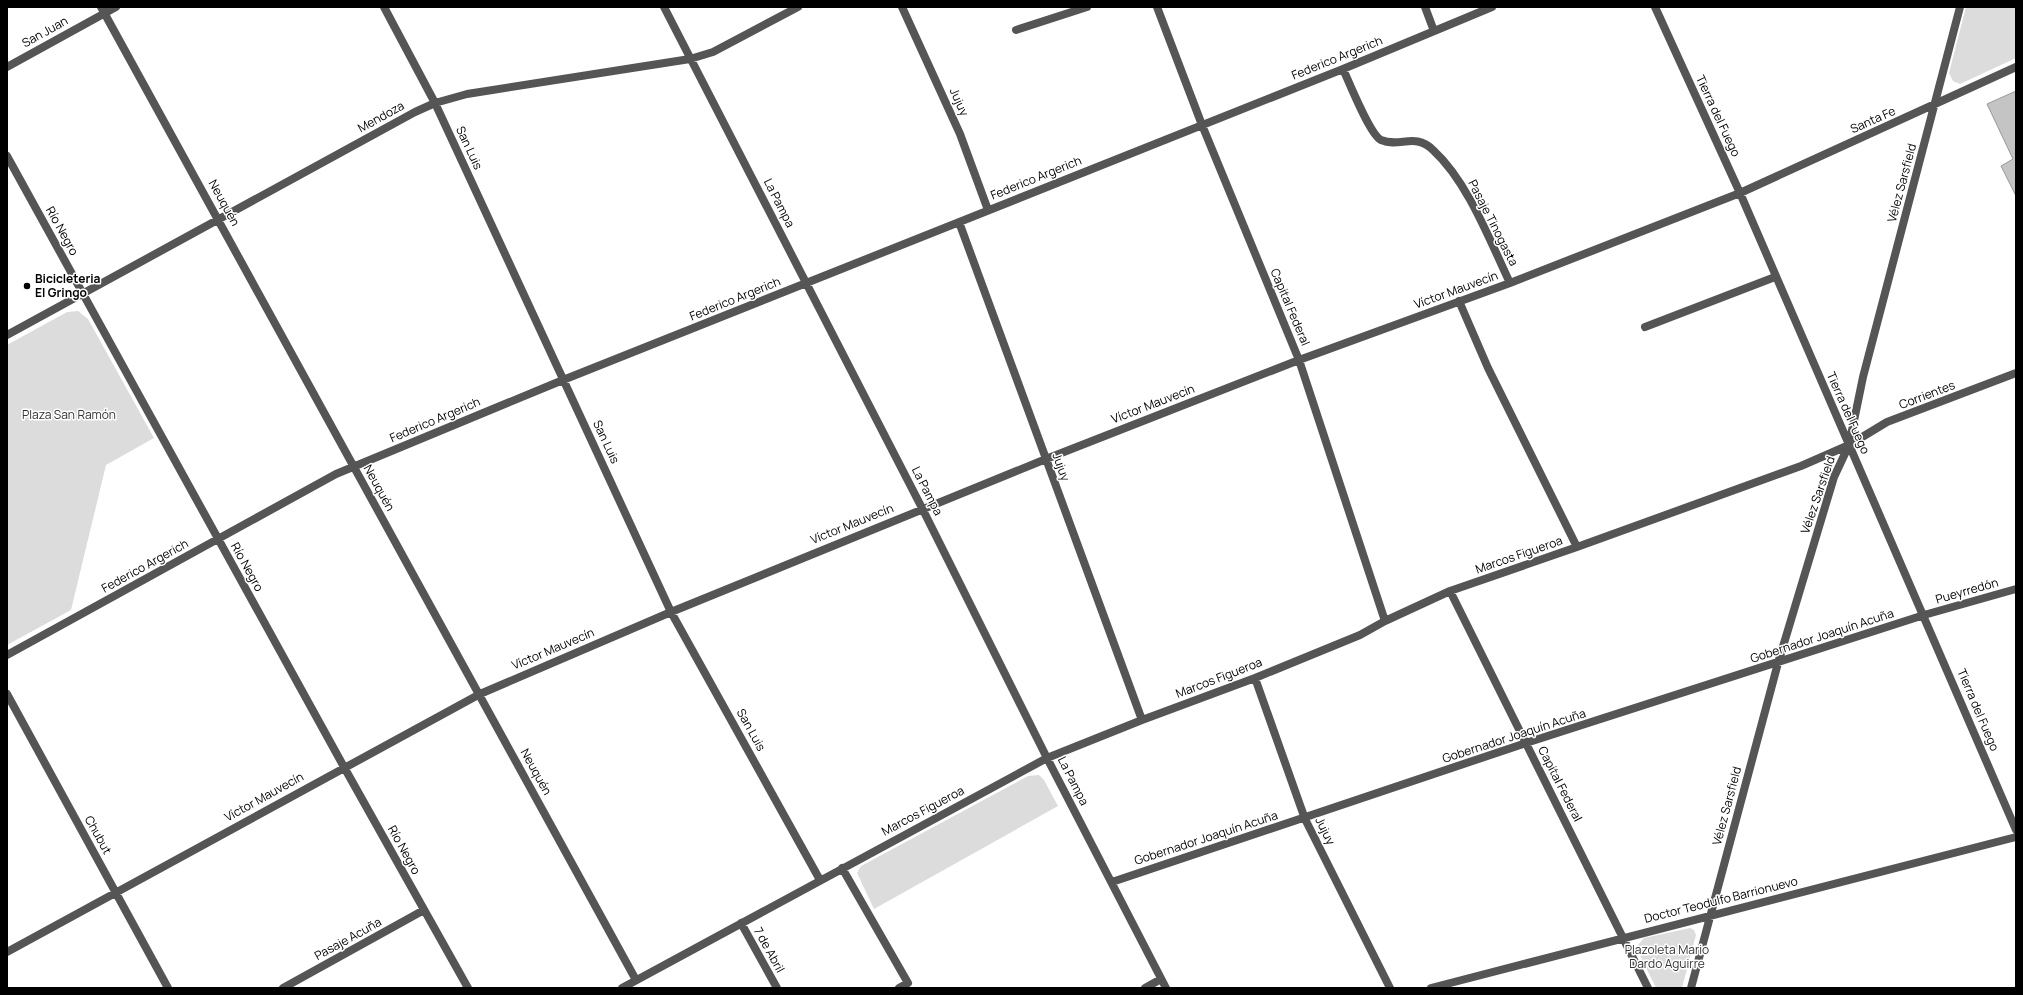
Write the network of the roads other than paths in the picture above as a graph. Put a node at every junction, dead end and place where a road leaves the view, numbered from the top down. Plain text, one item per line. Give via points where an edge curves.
1 (116, 7) edge
2 (384, 7) edge
3 (664, 7) edge
4 (798, 7) edge
5 (902, 7) edge
6 (1087, 7) edge
7 (1157, 7) edge
8 (1425, 7) edge
9 (1492, 7) edge
10 (1655, 7) edge
11 (1960, 7) edge
12 (103, 10) edge
13 (1016, 30) dead end
14 (1434, 31) junction
15 (690, 59) junction
16 (7, 67) edge
17 (2016, 67) edge
18 (1343, 69) junction
19 (435, 102) junction
20 (1935, 105) junction
21 (1202, 125) junction
22 (7, 156) edge
23 (1740, 193) junction
24 (988, 210) junction
25 (220, 219) junction
26 (959, 222) junction
27 (1775, 277) junction
28 (806, 283) junction
29 (1510, 283) junction
30 (83, 294) junction
31 (1459, 301) junction
32 (1645, 327) dead end
33 (7, 335) edge
34 (1299, 360) junction
35 (2016, 374) edge
36 (563, 380) junction
37 (1849, 445) junction
38 (1046, 459) junction
39 (354, 467) junction
40 (922, 508) junction
41 (219, 540) junction
42 (1578, 548) junction
43 (2016, 589) edge
44 (1450, 592) junction
45 (671, 612) junction
46 (1924, 615) junction
47 (1385, 621) junction
48 (7, 655) edge
49 (1778, 663) junction
50 (1255, 678) junction
51 (7, 694) edge
52 (480, 694) junction
53 (1142, 720) junction
54 (1526, 743) junction
55 (1047, 758) junction
56 (344, 767) junction
57 (1305, 819) junction
58 (2016, 830) edge
59 (2016, 837) edge
60 (842, 868) junction
61 (820, 880) junction
62 (1112, 882) junction
63 (115, 892) junction
64 (424, 910) junction
65 (1710, 916) junction
66 (741, 924) junction
67 (1623, 937) junction
68 (7, 952) edge
69 (1161, 979) junction
70 (636, 980) junction
71 (168, 988) edge
72 (283, 988) edge
73 (468, 988) edge
74 (622, 988) edge
75 (777, 988) edge
76 (899, 988) edge
77 (1145, 988) edge
78 (1166, 988) edge
79 (1390, 988) edge
80 (1431, 988) edge
81 (1648, 988) edge
82 (1691, 988) edge

1 - 12 street, San Juan
2 - 19 street, San Luis
3 - 15 street, La Pampa
4 - 15 street, Mendoza via 713,52
5 - 24 street, Jujuy via 960,134
6 - 13 street
7 - 21 street, Capital Federal
8 - 14 street
9 - 14 street, Federico Argerich
10 - 23 street, Tierra del Fuego
11 - 20 street, Vélez Sarsfield
12 - 16 street, San Juan
12 - 25 street, Neuquén
14 - 18 street, Federico Argerich
15 - 19 street, Mendoza via 467,94
15 - 28 street, La Pampa
17 - 20 street, Santa Fe
18 - 21 street, Federico Argerich
18 - 29 street, Pasaje Tinogasta via 1372,132 1381,140 1424,142 1434,150 1466,190
19 - 25 street, Mendoza
19 - 36 street, San Luis
20 - 23 street, Santa Fe
20 - 37 street, Vélez Sarsfield via 1863,377
21 - 24 street, Federico Argerich
21 - 34 street, Capital Federal
22 - 30 street, Río Negro
23 - 27 street, Tierra del Fuego
23 - 29 street, Víctor Mauvecín
24 - 26 street, Federico Argerich
25 - 30 street, Mendoza
25 - 39 street, Neuquén
26 - 28 street, Federico Argerich
26 - 38 street, Jujuy
27 - 32 street
27 - 37 street, Tierra del Fuego
28 - 36 street, Federico Argerich
28 - 40 street, La Pampa
29 - 31 street, Víctor Mauvecín
30 - 33 street, Mendoza
30 - 41 street, Río Negro
31 - 34 street, Víctor Mauvecín
31 - 42 street via 1488,368
34 - 38 street, Víctor Mauvecín
34 - 47 street, Capital Federal
35 - 37 street, Corrientes via 1887,422
36 - 39 street, Federico Argerich
36 - 45 street, San Luis
37 - 42 street, Marcos Figueroa via 1801,466
37 - 46 street, Tierra del Fuego
37 - 49 street, Vélez Sarsfield via 1834,477
38 - 40 street, Víctor Mauvecín
38 - 53 street, Jujuy
39 - 41 street, Federico Argerich via 336,474
39 - 52 street, Neuquén
40 - 45 street, Víctor Mauvecín
40 - 55 street, La Pampa
41 - 48 street, Federico Argerich
41 - 56 street, Río Negro
42 - 44 street, Marcos Figueroa
43 - 46 street, Pueyrredón
44 - 47 street, Marcos Figueroa
44 - 54 street, Capital Federal
45 - 52 street, Víctor Mauvecín
45 - 61 street, San Luis
46 - 49 street, Gobernador Joaquín Acuña
46 - 58 street, Tierra del Fuego
47 - 50 street, Marcos Figueroa via 1360,635
49 - 54 street, Gobernador Joaquín Acuña
49 - 65 street, Vélez Sarsfield
50 - 53 street, Marcos Figueroa
50 - 57 street, Jujuy
51 - 63 street, Chubut
52 - 56 street, Víctor Mauvecín
52 - 70 street, Neuquén
53 - 55 street, Marcos Figueroa
54 - 57 street, Gobernador Joaquín Acuña
54 - 67 street, Capital Federal
55 - 60 street, Marcos Figueroa
55 - 62 street, La Pampa
56 - 63 street, Víctor Mauvecín
56 - 64 street, Río Negro
57 - 62 street, Gobernador Joaquín Acuña
57 - 79 street, Jujuy
59 - 65 street, Doctor Teodulfo Barrionuevo
60 - 61 street, Marcos Figueroa
60 - 76 street via 908,983
61 - 66 street, Marcos Figueroa
62 - 69 street, La Pampa
63 - 68 street, Víctor Mauvecín
63 - 71 street, Chubut
64 - 72 street, Pasaje Acuña
64 - 73 street, Río Negro
65 - 67 street, Doctor Teodulfo Barrionuevo
65 - 82 street, Vélez Sarsfield
66 - 70 street, Marcos Figueroa
66 - 75 street, 7 de Abril
67 - 80 street, Doctor Teodulfo Barrionuevo
67 - 81 street, Capital Federal
69 - 77 street
69 - 78 street, La Pampa
70 - 74 street, Marcos Figueroa

